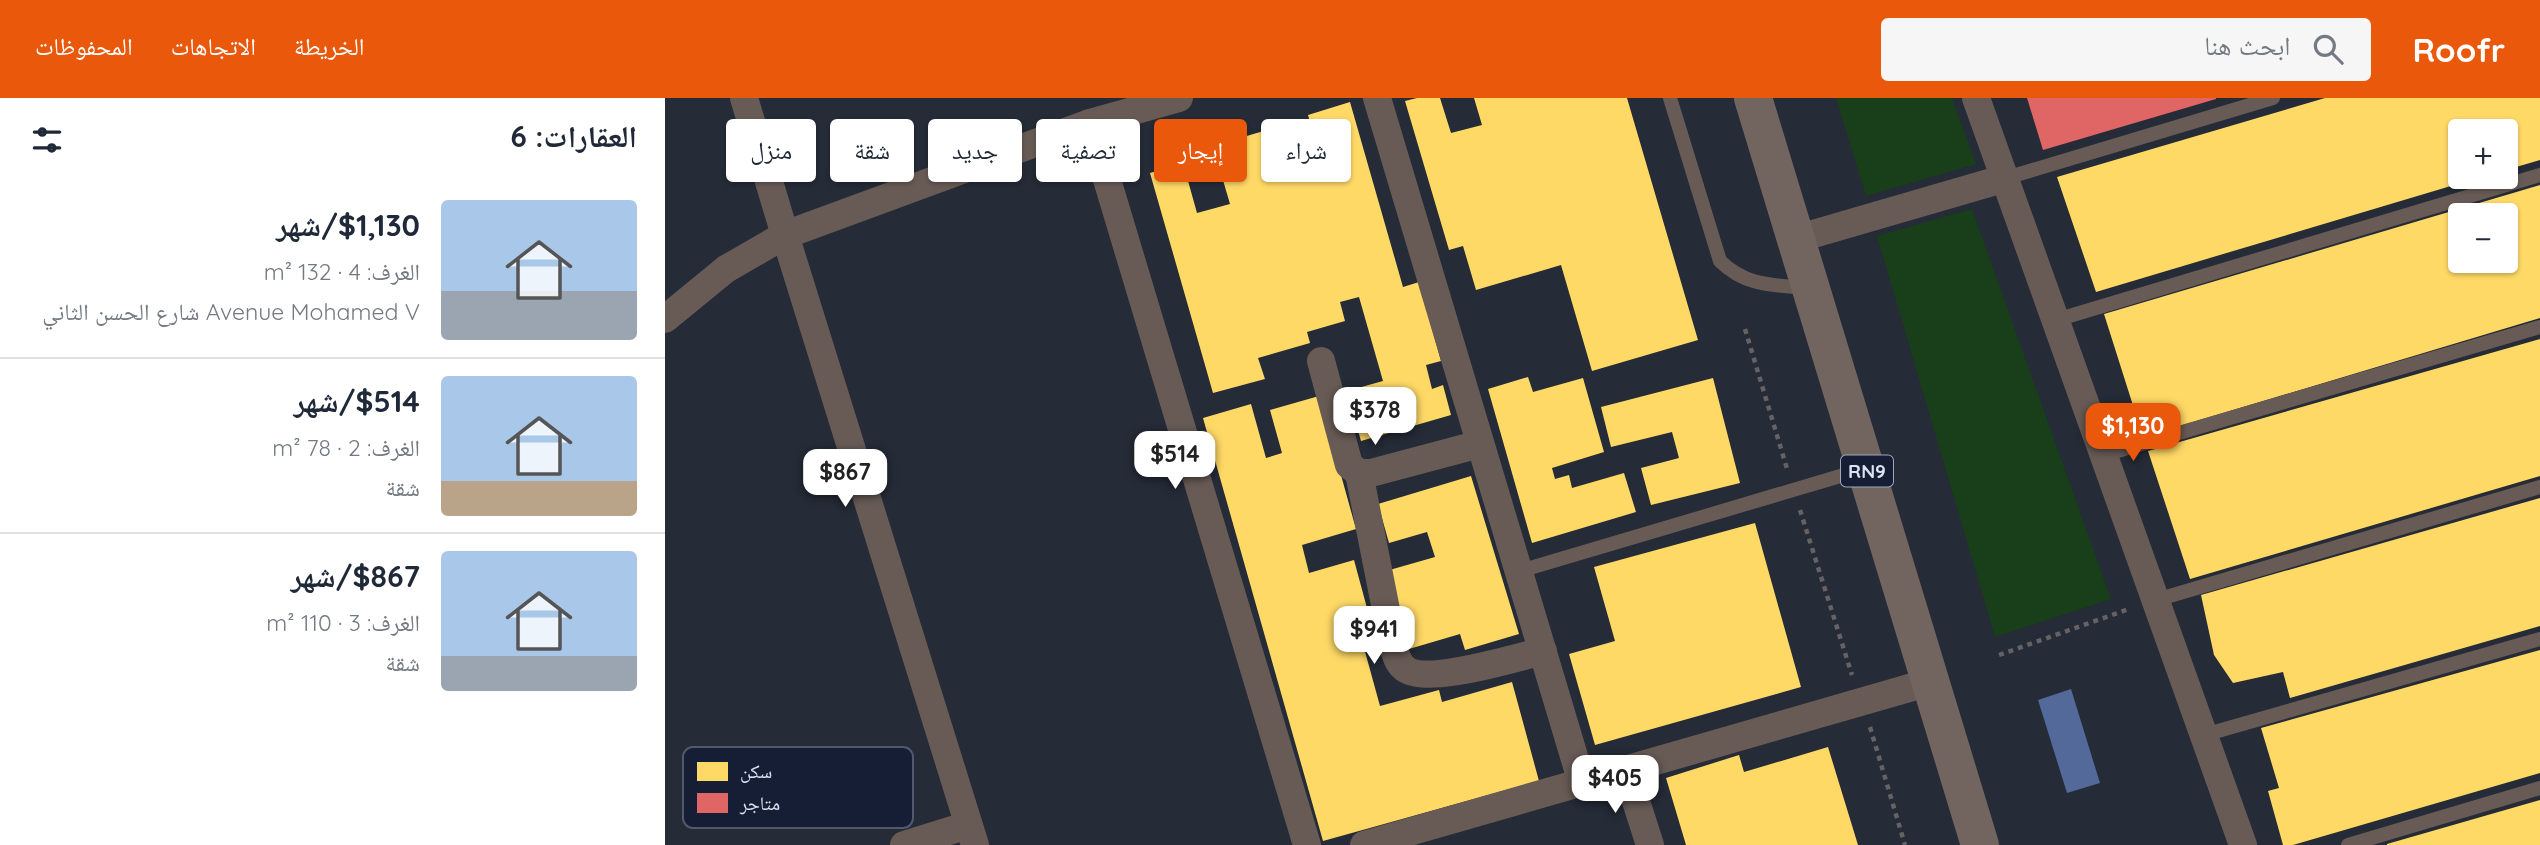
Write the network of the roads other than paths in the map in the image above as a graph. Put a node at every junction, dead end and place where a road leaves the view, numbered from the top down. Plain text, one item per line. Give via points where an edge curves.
1 (744, 98) edge
2 (1179, 98) edge
3 (1377, 98) edge
4 (1670, 98) edge
5 (1753, 98) edge
6 (1976, 98) edge
7 (2273, 98) edge
8 (1104, 119) edge
9 (1036, 143) edge
10 (2540, 175) edge
11 (2006, 177) junction
12 (1108, 182) edge
13 (785, 235) junction
14 (1796, 239) junction
15 (1811, 288) junction
16 (665, 319) edge
17 (2056, 320) junction
18 (2540, 327) edge
19 (1321, 361) dead end
20 (1480, 444) junction
21 (2104, 455) junction
22 (1866, 468) junction
23 (1359, 473) junction
24 (2540, 487) edge
25 (1520, 571) junction
26 (2156, 600) junction
27 (2540, 639) edge
28 (1543, 651) junction
29 (1930, 682) junction
30 (2204, 735) junction
31 (1626, 770) junction
32 (1582, 783) junction
33 (2540, 788) edge
34 (972, 835) edge
35 (1434, 835) edge
36 (904, 845) edge
37 (1307, 845) edge
38 (1364, 845) edge
39 (1650, 845) edge
40 (1980, 845) edge
41 (2243, 845) edge
42 (2349, 845) edge

1 - 13 street
2 - 8 street
3 - 20 street
4 - 15 lane via 1720,261 1741,278
5 - 14 main road, RN9
6 - 11 street
7 - 11 lane
9 - 13 street
10 - 17 lane
11 - 14 street
11 - 17 street
12 - 37 street
13 - 16 street via 726,270
13 - 34 street
14 - 15 main road, RN9
15 - 22 main road, RN9
17 - 21 street
18 - 21 lane
19 - 23 street via 1349,465
20 - 23 street via 1371,474
20 - 25 street
21 - 26 street
22 - 25 lane
22 - 29 main road, RN9
23 - 28 street via 1395,654 1402,667 1413,674 1450,674
24 - 26 lane
25 - 28 street
26 - 30 street
27 - 30 lane
28 - 32 street
29 - 31 street
29 - 40 main road, RN9
30 - 41 street
31 - 32 street
31 - 39 street
32 - 35 street
33 - 42 lane
34 - 36 street
35 - 38 street

